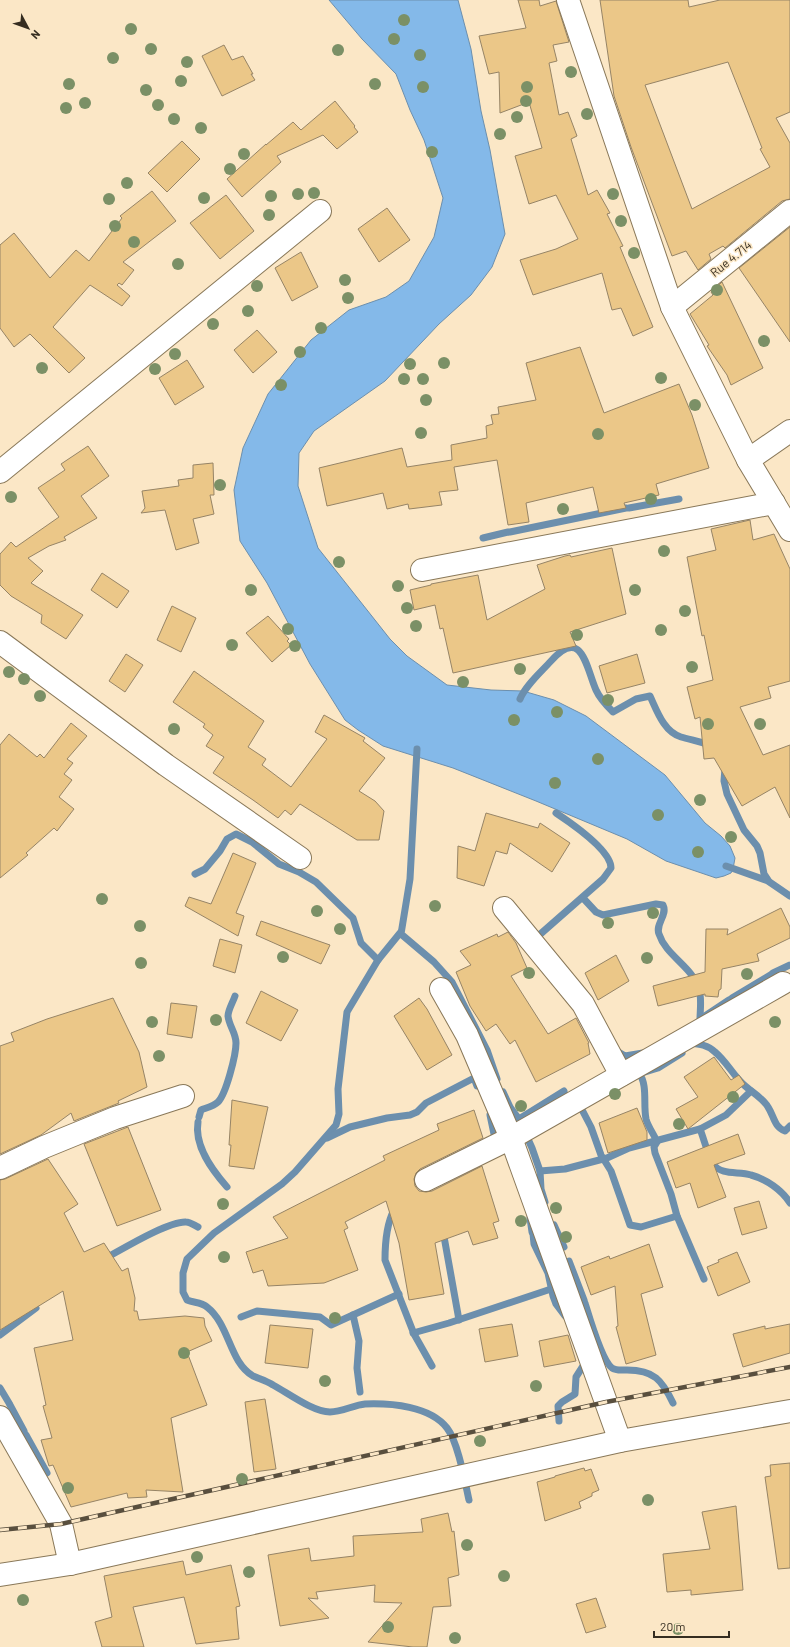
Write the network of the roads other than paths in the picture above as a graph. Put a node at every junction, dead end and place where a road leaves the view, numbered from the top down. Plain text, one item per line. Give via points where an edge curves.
1 (568, 0) edge
2 (320, 211) dead end
3 (790, 211) edge
4 (672, 307) junction
5 (790, 431) edge
6 (748, 460) junction
7 (0, 472) edge
8 (774, 503) junction
9 (790, 530) edge
10 (422, 570) dead end
11 (0, 642) edge
12 (300, 858) dead end
13 (504, 908) dead end
14 (783, 983) dead end
15 (441, 989) dead end
16 (621, 1075) junction
17 (184, 1096) dead end
18 (511, 1138) junction
19 (0, 1168) edge
20 (426, 1180) dead end
21 (790, 1411) edge
22 (0, 1417) edge
23 (620, 1441) junction
24 (70, 1564) junction
25 (0, 1575) edge

1 - 4 street
2 - 7 street
3 - 4 street, Rue 4.714
4 - 6 street
5 - 6 street
6 - 8 street
8 - 9 street
8 - 10 street
11 - 12 street via 166,765
13 - 16 street via 583,1004
14 - 16 street
15 - 18 street via 467,1035
16 - 18 street
17 - 19 street via 115,1118
18 - 20 street
18 - 23 street
21 - 23 street
22 - 24 street via 61,1524
23 - 24 street
24 - 25 street

